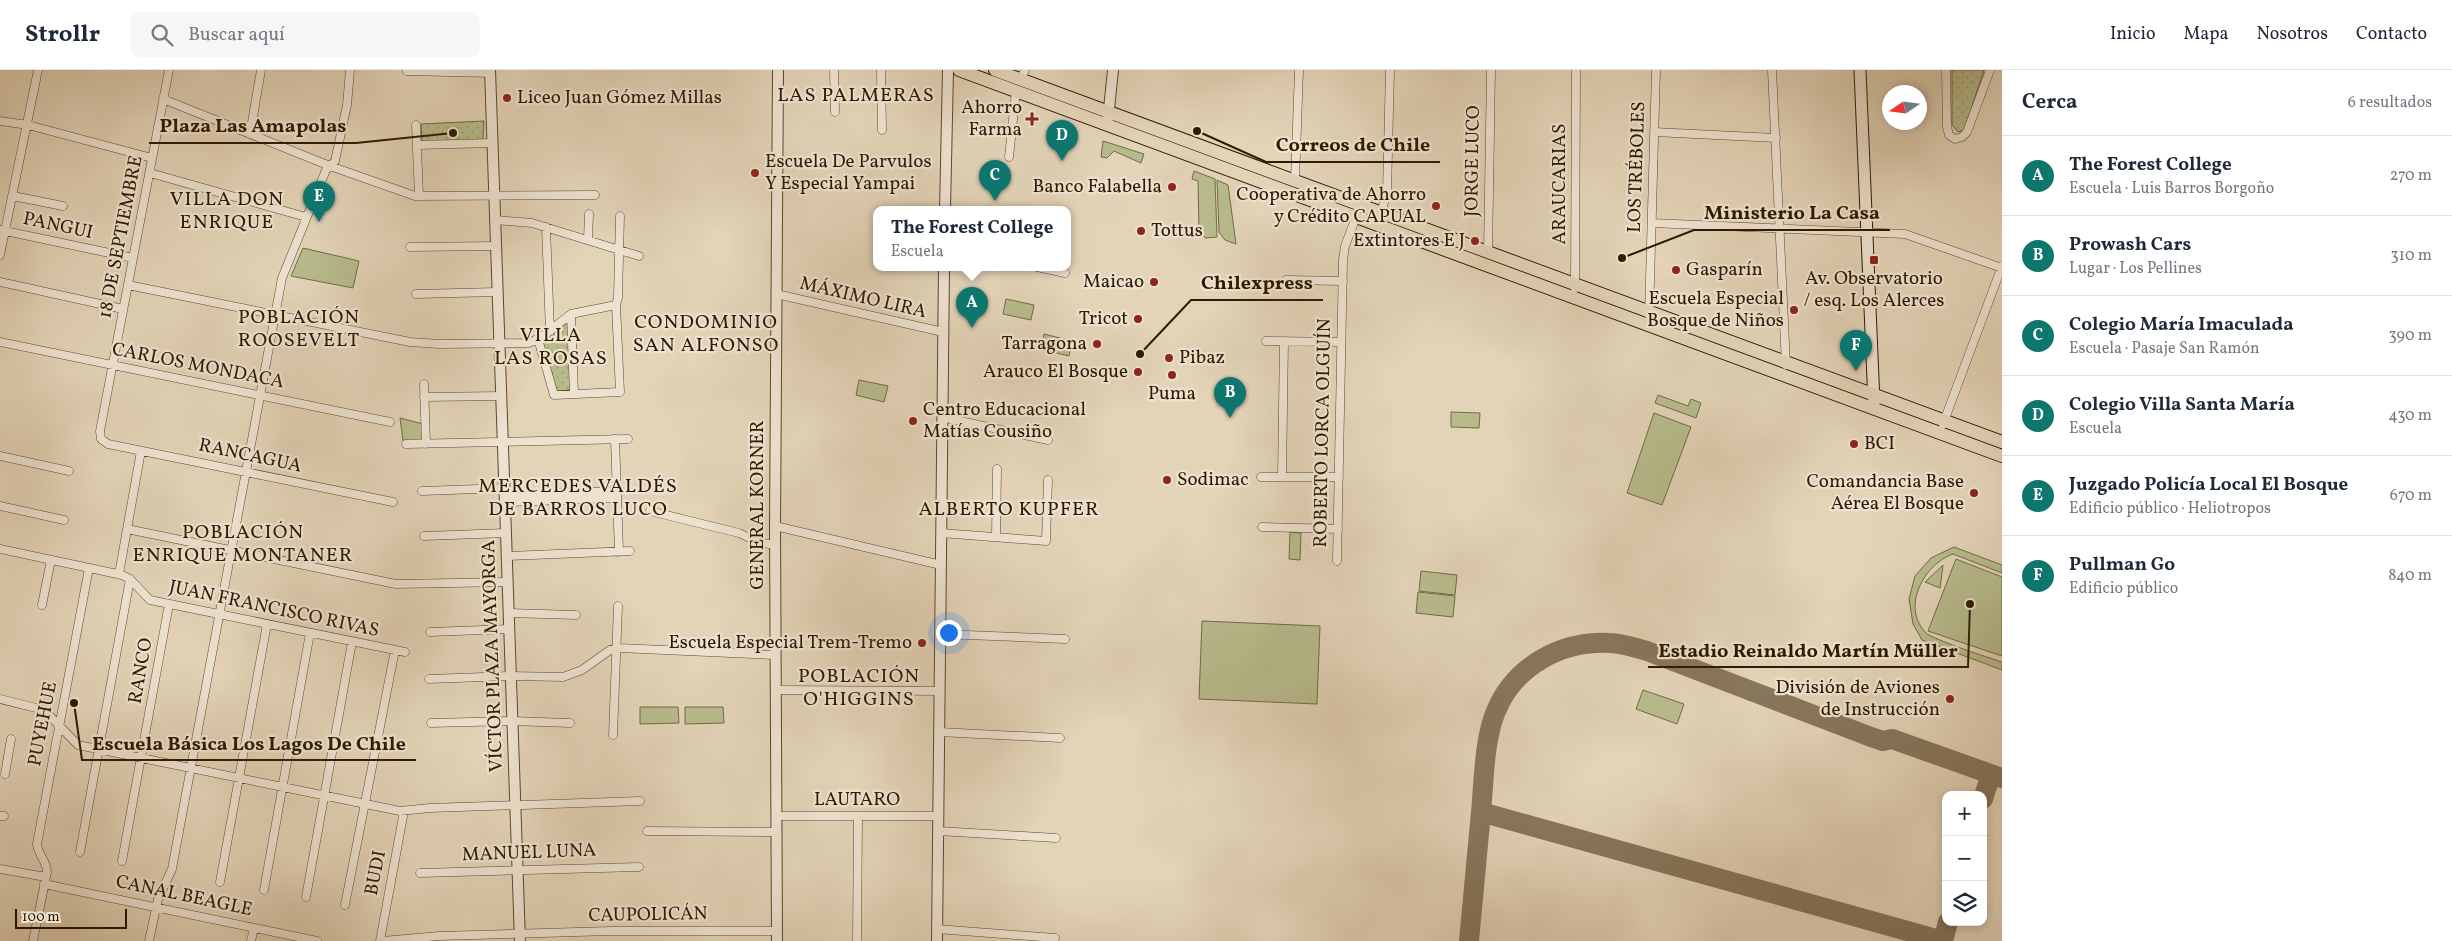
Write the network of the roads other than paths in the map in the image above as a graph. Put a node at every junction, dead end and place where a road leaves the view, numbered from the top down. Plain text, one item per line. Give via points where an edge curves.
1 (38, 70) edge
2 (169, 70) edge
3 (262, 70) edge
4 (350, 70) edge
5 (778, 70) edge
6 (834, 70) edge
7 (881, 70) edge
8 (948, 70) edge
9 (959, 70) edge
10 (995, 70) edge
11 (1113, 70) edge
12 (1299, 70) edge
13 (1390, 70) edge
14 (1491, 70) edge
15 (1576, 70) edge
16 (1656, 70) edge
17 (1772, 70) edge
18 (1860, 70) edge
19 (1946, 70) edge
20 (1990, 70) edge
21 (407, 71) edge
22 (491, 72) edge
23 (1021, 80) edge
24 (164, 99) junction
25 (835, 112) dead end
26 (1110, 112) junction
27 (0, 121) edge
28 (28, 125) junction
29 (416, 125) dead end
30 (1106, 125) junction
31 (882, 130) dead end
32 (1654, 132) junction
33 (250, 134) junction
34 (1776, 138) junction
35 (493, 143) junction
36 (417, 145) junction
37 (1009, 157) dead end
38 (152, 158) junction
39 (330, 166) junction
40 (150, 173) junction
41 (1295, 181) junction
42 (494, 195) junction
43 (595, 195) dead end
44 (13, 196) junction
45 (419, 196) junction
46 (63, 206) dead end
47 (945, 206) edge
48 (1381, 213) junction
49 (589, 214) dead end
50 (620, 216) dead end
51 (306, 217) junction
52 (1356, 217) junction
53 (495, 220) junction
54 (1652, 223) junction
55 (546, 227) junction
56 (1780, 229) junction
57 (3, 231) edge
58 (1868, 234) junction
59 (588, 240) junction
60 (496, 246) junction
61 (410, 247) dead end
62 (618, 250) junction
63 (1488, 252) junction
64 (0, 255) edge
65 (639, 256) dead end
66 (133, 258) junction
67 (2002, 267) edge
68 (944, 271) edge
69 (1056, 271) edge
70 (1065, 273) dead end
71 (1286, 280) dead end
72 (1342, 281) junction
73 (0, 282) edge
74 (128, 285) junction
75 (1576, 285) junction
76 (497, 292) junction
77 (416, 294) dead end
78 (776, 294) junction
79 (1571, 297) junction
80 (616, 305) junction
81 (123, 309) junction
82 (1649, 312) junction
83 (570, 314) junction
84 (275, 315) junction
85 (1649, 326) junction
86 (550, 331) junction
87 (943, 332) junction
88 (538, 339) junction
89 (1266, 341) dead end
90 (1284, 341) junction
91 (0, 342) edge
92 (1341, 342) junction
93 (499, 344) junction
94 (1786, 361) junction
95 (113, 365) junction
96 (1787, 376) junction
97 (424, 384) dead end
98 (259, 394) junction
99 (574, 394) junction
100 (1875, 394) junction
101 (501, 396) junction
102 (424, 397) junction
103 (1874, 408) junction
104 (942, 417) junction
105 (1945, 420) junction
106 (390, 422) dead end
107 (1940, 432) junction
108 (101, 439) joint
109 (615, 439) junction
110 (628, 439) dead end
111 (1048, 440) dead end
112 (2002, 442) edge
113 (406, 444) dead end
114 (426, 444) junction
115 (503, 444) junction
116 (141, 450) junction
117 (0, 456) edge
118 (2002, 456) edge
119 (997, 469) dead end
120 (69, 471) dead end
121 (245, 472) junction
122 (1261, 476) dead end
123 (1282, 477) junction
124 (1339, 477) junction
125 (1048, 480) dead end
126 (422, 491) dead end
127 (617, 494) junction
128 (505, 495) junction
129 (393, 502) dead end
130 (0, 506) edge
131 (650, 511) dead end
132 (64, 520) dead end
133 (774, 526) junction
134 (1262, 527) dead end
135 (127, 529) junction
136 (1338, 529) junction
137 (506, 533) junction
138 (941, 533) junction
139 (424, 536) dead end
140 (996, 536) junction
141 (775, 545) junction
142 (0, 549) edge
143 (231, 550) junction
144 (630, 551) dead end
145 (619, 552) junction
146 (507, 556) junction
147 (51, 560) junction
148 (1337, 561) dead end
149 (941, 565) junction
150 (89, 568) junction
151 (119, 574) junction
152 (130, 579) junction
153 (508, 582) junction
154 (169, 604) junction
155 (42, 605) dead end
156 (618, 606) dead end
157 (509, 613) junction
158 (219, 614) junction
159 (576, 615) dead end
160 (267, 624) junction
161 (510, 629) junction
162 (430, 632) dead end
163 (310, 633) junction
164 (940, 634) junction
165 (1065, 639) dead end
166 (352, 642) junction
167 (616, 649) junction
168 (395, 650) junction
169 (404, 652) dead end
170 (776, 655) junction
171 (511, 676) junction
172 (429, 679) dead end
173 (776, 690) junction
174 (940, 691) junction
175 (0, 699) edge
176 (512, 721) junction
177 (431, 723) dead end
178 (570, 723) dead end
179 (60, 726) junction
180 (940, 732) junction
181 (613, 735) dead end
182 (1060, 738) dead end
183 (11, 739) dead end
184 (99, 750) junction
185 (4, 758) edge
186 (141, 758) junction
187 (190, 768) junction
188 (5, 774) dead end
189 (239, 778) junction
190 (282, 787) junction
191 (324, 795) junction
192 (640, 802) dead end
193 (365, 804) junction
194 (515, 805) junction
195 (404, 811) junction
196 (776, 816) junction
197 (858, 816) junction
198 (938, 816) junction
199 (938, 830) junction
200 (647, 831) dead end
201 (777, 832) junction
202 (1056, 838) dead end
203 (80, 852) dead end
204 (122, 861) dead end
205 (639, 866) dead end
206 (0, 870) edge
207 (517, 870) junction
208 (420, 873) dead end
209 (45, 880) junction
210 (220, 882) dead end
211 (264, 890) dead end
212 (306, 897) dead end
213 (345, 906) dead end
214 (156, 907) junction
215 (254, 928) junction
216 (937, 929) junction
217 (777, 936) edge
218 (520, 938) edge
219 (1055, 938) dead end
220 (33, 941) edge
221 (149, 941) edge
222 (251, 941) edge
223 (317, 941) edge
224 (382, 941) edge
225 (858, 941) edge
226 (937, 941) edge

1 - 28 street
2 - 24 street, 18 DE SEPTIEMBRE
3 - 33 street
4 - 39 street via 337,154
5 - 78 street, GENERAL KORNER
6 - 25 street
7 - 31 street
8 - 47 street
9 - 23 main road
10 - 23 main road
11 - 26 street
12 - 41 street
13 - 48 street via 1387,192
14 - 63 street, JORGE LUCO
15 - 75 street, ARAUCARIAS
16 - 32 street, LOS TRÉBOLES
17 - 34 street
18 - 58 main road
19 - 20 street via 1947,127 1949,135 1955,139 1967,132
21 - 22 street
22 - 35 street, VÍCTOR PLAZA MAYORGA
23 - 26 main road
23 - 30 main road
23 - 37 street
24 - 33 street
24 - 38 street, 18 DE SEPTIEMBRE
26 - 30 street
26 - 41 main road
27 - 28 street
28 - 38 street
28 - 44 street
29 - 36 street
30 - 52 main road
32 - 34 street
32 - 54 street, LOS TRÉBOLES
33 - 39 street
34 - 56 street
35 - 36 street
35 - 42 street, VÍCTOR PLAZA MAYORGA
36 - 45 street
38 - 40 street, 18 DE SEPTIEMBRE
39 - 45 street
39 - 51 street
40 - 51 street
40 - 66 street, 18 DE SEPTIEMBRE
41 - 48 main road
42 - 43 street
42 - 45 street
42 - 53 street, VÍCTOR PLAZA MAYORGA
44 - 46 street
44 - 57 street
48 - 63 main road
49 - 59 street
50 - 62 street
51 - 84 street via 286,266
52 - 72 street, ROBERTO LORCA OLGUÍN via 1344,252
52 - 79 main road
53 - 55 street via 523,221
53 - 60 street, VÍCTOR PLAZA MAYORGA
54 - 56 street
54 - 82 street, LOS TRÉBOLES
55 - 59 street
55 - 86 street
56 - 58 street
56 - 94 street
57 - 64 street
57 - 66 street, PANGUI
58 - 67 street via 1912,235
58 - 100 main road
59 - 62 street
60 - 61 street
60 - 76 street, VÍCTOR PLAZA MAYORGA
62 - 65 street
62 - 80 street
63 - 75 main road
66 - 74 street, 18 DE SEPTIEMBRE
67 - 105 street
68 - 87 street
69 - 70 street
71 - 72 street
72 - 92 street, ROBERTO LORCA OLGUÍN
73 - 81 street
74 - 81 street, 18 DE SEPTIEMBRE
74 - 84 street
75 - 79 street, ARAUCARIAS
75 - 82 main road
76 - 77 street
76 - 93 street, VÍCTOR PLAZA MAYORGA
78 - 87 street, MÁXIMO LIRA
78 - 133 street, GENERAL KORNER
79 - 85 main road
80 - 83 street
80 - 99 street via 620,392
81 - 95 street, 18 DE SEPTIEMBRE
82 - 85 street, LOS TRÉBOLES
82 - 94 main road
83 - 86 street
83 - 99 street
84 - 93 street via 410,342
84 - 98 street
85 - 96 main road
86 - 88 street
87 - 104 street
88 - 93 street via 526,344
88 - 99 street via 554,395
89 - 90 street
90 - 92 street
90 - 123 street
91 - 95 street, CARLOS MONDACA
92 - 124 street, ROBERTO LORCA OLGUÍN
93 - 101 street, VÍCTOR PLAZA MAYORGA
94 - 96 street
94 - 100 main road
95 - 98 street, CARLOS MONDACA
95 - 108 street, 18 DE SEPTIEMBRE
96 - 103 main road
97 - 102 street
98 - 106 street, CARLOS MONDACA
98 - 121 street
100 - 103 main road
100 - 105 main road
101 - 102 street
101 - 115 street, VÍCTOR PLAZA MAYORGA
102 - 114 street
103 - 107 main road
104 - 111 street
104 - 138 street
105 - 107 street
105 - 112 main road
107 - 118 main road
108 - 116 street, RANCAGUA via 108,444
109 - 110 street
109 - 115 street
109 - 127 street
113 - 114 street
114 - 115 street
115 - 128 street, VÍCTOR PLAZA MAYORGA
116 - 121 street, RANCAGUA
116 - 135 street
117 - 120 street
119 - 140 street
121 - 129 street, RANCAGUA
121 - 143 street
122 - 123 street
123 - 124 street
124 - 136 street, ROBERTO LORCA OLGUÍN
125 - 140 street via 1046,541
126 - 128 street
127 - 128 street
127 - 145 street
128 - 137 street, VÍCTOR PLAZA MAYORGA
130 - 132 street
131 - 141 street
133 - 141 street, GENERAL KORNER
133 - 149 street
134 - 136 street
135 - 143 street
135 - 151 street
136 - 148 street, ROBERTO LORCA OLGUÍN
137 - 139 street
137 - 146 street, VÍCTOR PLAZA MAYORGA
138 - 140 street
138 - 149 street
141 - 170 street, GENERAL KORNER
142 - 147 street, JUAN FRANCISCO RIVAS
143 - 153 street via 402,585
143 - 158 street
144 - 145 street
145 - 146 street
146 - 153 street, VÍCTOR PLAZA MAYORGA
147 - 150 street, JUAN FRANCISCO RIVAS
147 - 155 street
149 - 164 street
150 - 151 street, JUAN FRANCISCO RIVAS
150 - 179 street, PUYEHUE
151 - 152 street, JUAN FRANCISCO RIVAS
152 - 154 street, JUAN FRANCISCO RIVAS via 147,598
152 - 184 street
153 - 157 street, VÍCTOR PLAZA MAYORGA
154 - 158 street, JUAN FRANCISCO RIVAS
154 - 186 street, RANCO
156 - 167 street
157 - 159 street
157 - 161 street, VÍCTOR PLAZA MAYORGA
158 - 160 street, JUAN FRANCISCO RIVAS
158 - 187 street
160 - 163 street, JUAN FRANCISCO RIVAS
160 - 189 street
161 - 162 street
161 - 171 street, VÍCTOR PLAZA MAYORGA
163 - 166 street, JUAN FRANCISCO RIVAS
163 - 190 street
164 - 165 street
164 - 174 street
166 - 168 street, JUAN FRANCISCO RIVAS
166 - 191 street
167 - 170 street
167 - 171 street via 570,675
167 - 181 street
168 - 169 street, JUAN FRANCISCO RIVAS
168 - 193 street
170 - 173 street, GENERAL KORNER
171 - 172 street
171 - 176 street, VÍCTOR PLAZA MAYORGA
173 - 174 street
173 - 196 street, GENERAL KORNER
174 - 180 street
175 - 179 street via 41,708
176 - 177 street
176 - 178 street
176 - 194 street, VÍCTOR PLAZA MAYORGA
179 - 184 street via 77,744
179 - 209 street, PUYEHUE via 37,844 47,866
180 - 182 street
180 - 198 street
183 - 185 street
184 - 186 street
184 - 203 street
185 - 188 street
186 - 187 street
186 - 204 street, RANCO
187 - 189 street
187 - 214 street via 172,869
189 - 190 street
189 - 210 street
190 - 191 street
190 - 211 street
191 - 193 street
191 - 212 street
192 - 194 street
193 - 195 street
193 - 213 street
194 - 195 street
194 - 207 street, VÍCTOR PLAZA MAYORGA
195 - 224 street, BUDI
196 - 197 street, LAUTARO
196 - 201 street, GENERAL KORNER
197 - 198 street, LAUTARO
197 - 225 street
198 - 199 street
199 - 202 street
199 - 216 street
200 - 201 street
201 - 217 street, GENERAL KORNER
205 - 207 street, MANUEL LUNA
206 - 209 street, CANAL BEAGLE
207 - 208 street, MANUEL LUNA
207 - 218 street, VÍCTOR PLAZA MAYORGA
209 - 214 street, CANAL BEAGLE
209 - 220 street
214 - 215 street, CANAL BEAGLE
214 - 221 street
215 - 222 street
215 - 223 street, CANAL BEAGLE
216 - 219 street
216 - 226 street
217 - 218 street, CAUPOLICÁN via 654,930
218 - 224 street, CAUPOLICÁN via 424,937

